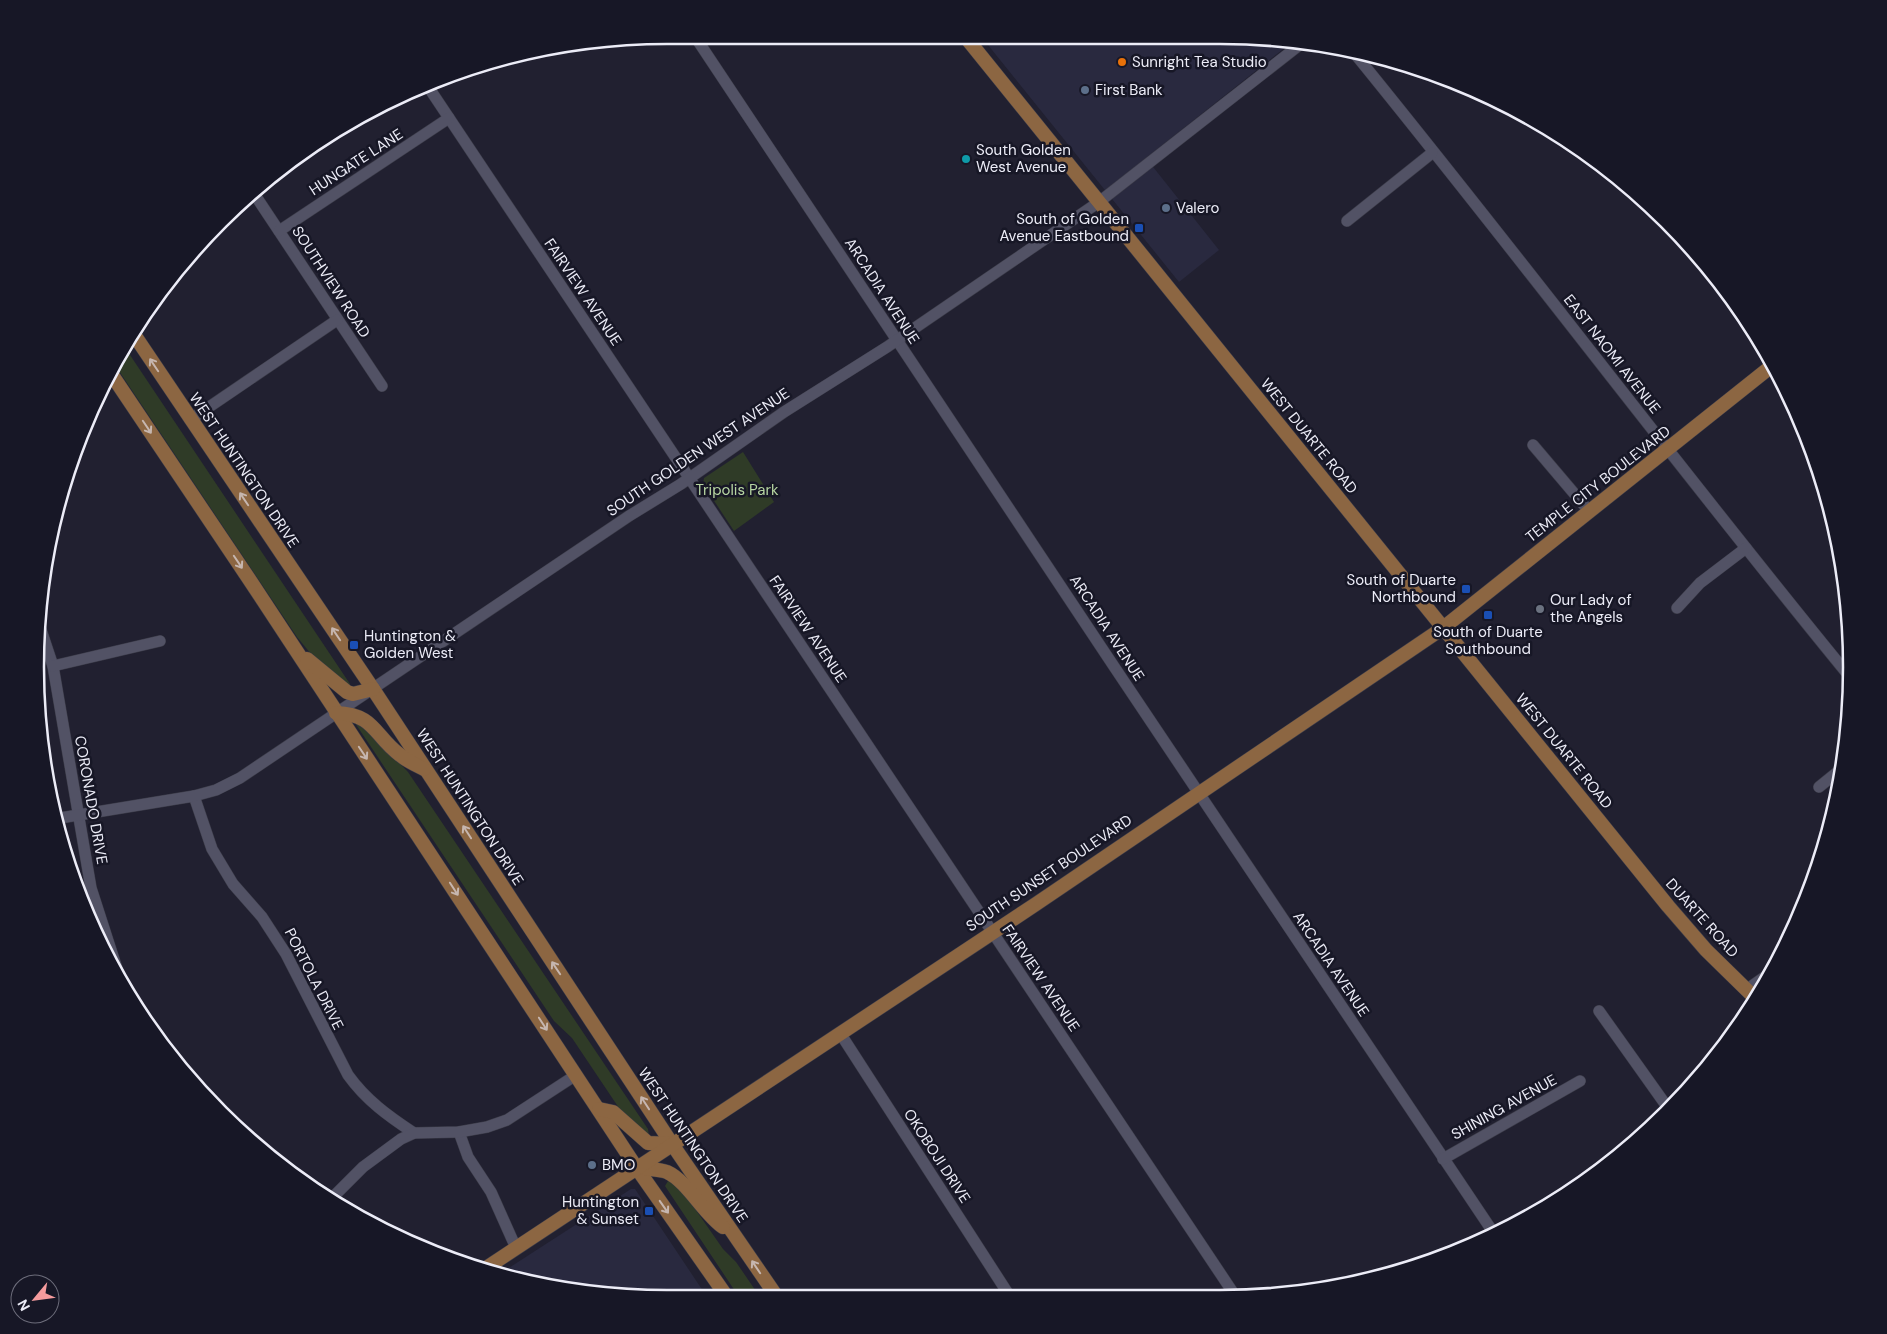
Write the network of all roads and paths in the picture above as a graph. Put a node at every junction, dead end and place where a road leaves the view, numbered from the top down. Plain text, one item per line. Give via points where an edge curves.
1 (700, 44) edge
2 (971, 44) edge
3 (1295, 48) edge
4 (1359, 60) edge
5 (430, 90) edge
6 (449, 118) junction
7 (1432, 153) junction
8 (257, 197) edge
9 (1099, 202) junction
10 (1347, 221) dead end
11 (279, 230) junction
12 (338, 320) junction
13 (137, 339) edge
14 (896, 340) junction
15 (1768, 369) edge
16 (114, 379) edge
17 (382, 386) dead end
18 (190, 420) junction
19 (1533, 445) dead end
20 (1667, 450) junction
21 (690, 478) junction
22 (1589, 511) junction
23 (1746, 548) junction
24 (1677, 608) dead end
25 (1443, 628) junction
26 (45, 640) edge
27 (160, 640) dead end
28 (297, 650) junction
29 (54, 666) junction
30 (1843, 668) edge
31 (373, 688) junction
32 (336, 713) junction
33 (427, 771) junction
34 (1833, 775) edge
35 (1818, 787) dead end
36 (1198, 792) junction
37 (194, 796) junction
38 (77, 816) junction
39 (63, 818) edge
40 (1629, 858) joint
41 (993, 932) junction
42 (112, 950) edge
43 (1750, 994) edge
44 (1600, 1011) dead end
45 (840, 1033) junction
46 (576, 1075) junction
47 (1580, 1082) dead end
48 (1665, 1104) edge
49 (599, 1109) junction
50 (459, 1132) junction
51 (414, 1133) junction
52 (672, 1144) junction
53 (1443, 1158) junction
54 (636, 1167) junction
55 (335, 1194) edge
56 (1491, 1228) edge
57 (736, 1236) junction
58 (516, 1248) junction
59 (492, 1265) edge
60 (722, 1290) edge
61 (772, 1290) edge
62 (1005, 1290) edge
63 (1231, 1290) edge

1 - 14 street, ARCADIA AVENUE
2 - 9 main road, WEST DUARTE ROAD
3 - 9 street, SOUTH GOLDEN WEST AVENUE
4 - 7 street, EAST NAOMI AVENUE
5 - 6 street, FAIRVIEW AVENUE
6 - 11 street, HUNGATE LANE
6 - 21 street, FAIRVIEW AVENUE
7 - 10 street
7 - 20 street, EAST NAOMI AVENUE
8 - 11 street, SOUTHVIEW ROAD
9 - 14 street, SOUTH GOLDEN WEST AVENUE
9 - 25 main road, WEST DUARTE ROAD
11 - 12 street, SOUTHVIEW ROAD
12 - 17 street, SOUTHVIEW ROAD
12 - 18 street
18 -> 13 main road, WEST HUNTINGTON DRIVE
14 - 21 street, SOUTH GOLDEN WEST AVENUE via 761,427
14 - 36 street, ARCADIA AVENUE
15 - 20 main road, TEMPLE CITY BOULEVARD
16 -> 28 main road
31 -> 18 main road, WEST HUNTINGTON DRIVE
19 - 22 street
20 - 22 main road, TEMPLE CITY BOULEVARD
20 - 23 street, EAST NAOMI AVENUE
21 - 31 street, SOUTH GOLDEN WEST AVENUE
21 - 41 street, FAIRVIEW AVENUE
22 - 25 main road, TEMPLE CITY BOULEVARD
23 - 24 street via 1700,583
23 - 30 street, EAST NAOMI AVENUE
25 - 36 main road, SOUTH SUNSET BOULEVARD
25 - 40 main road, WEST DUARTE ROAD
26 - 29 street, CORONADO DRIVE
27 - 29 street
28 - 31 main road via 347,692 353,694
28 - 32 main road
29 - 38 street, CORONADO DRIVE
31 - 32 street, SOUTH GOLDEN WEST AVENUE
31 - 33 main road, WEST HUNTINGTON DRIVE
32 - 33 main road via 354,714 365,720 399,755
32 - 37 street, SOUTH GOLDEN WEST AVENUE via 240,778
32 -> 46 main road
52 -> 33 main road, WEST HUNTINGTON DRIVE
34 - 35 street
36 - 41 main road, SOUTH SUNSET BOULEVARD
36 - 53 street, ARCADIA AVENUE
37 - 38 street, SOUTH GOLDEN WEST AVENUE
37 - 51 street, PORTOLA DRIVE via 212,849 233,884 268,925 286,954 348,1075 377,1108
38 - 39 street, SOUTH GOLDEN WEST AVENUE
38 - 42 street, CORONADO DRIVE via 91,888
40 - 43 main road, DUARTE ROAD via 1706,950
41 - 45 main road, SOUTH SUNSET BOULEVARD
41 - 63 street, FAIRVIEW AVENUE
44 - 48 street
45 - 52 main road, SOUTH SUNSET BOULEVARD
45 - 62 street, OKOBOJI DRIVE
46 - 49 main road
46 - 50 street via 507,1120
47 - 53 street, SHINING AVENUE
49 - 52 main road via 613,1112 648,1143
49 - 54 main road
50 - 51 street
50 - 58 street via 468,1157 491,1192
51 - 55 street via 378,1155
52 - 54 main road, SOUTH SUNSET BOULEVARD
52 - 57 main road, WEST HUNTINGTON DRIVE
53 - 56 street, ARCADIA AVENUE
54 - 57 main road via 667,1172 713,1220
54 - 58 main road, SOUTH SUNSET BOULEVARD
54 -> 60 main road
61 -> 57 main road, WEST HUNTINGTON DRIVE
58 - 59 main road, SOUTH SUNSET BOULEVARD

